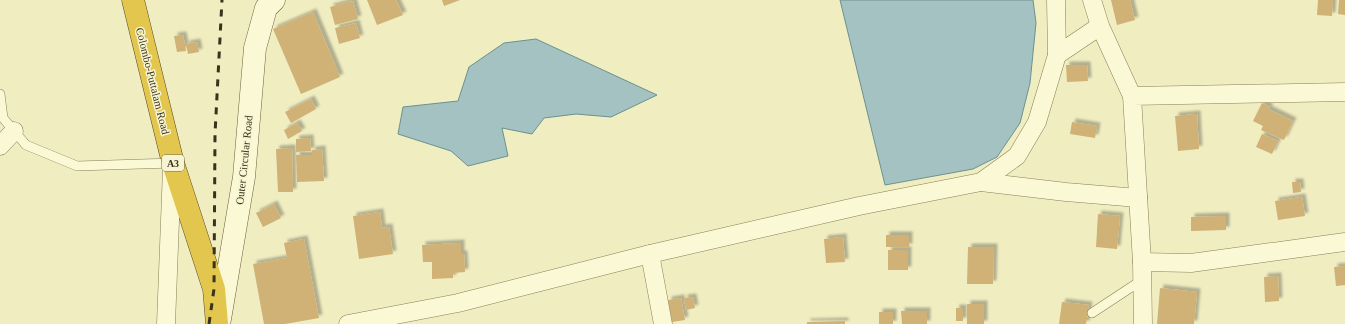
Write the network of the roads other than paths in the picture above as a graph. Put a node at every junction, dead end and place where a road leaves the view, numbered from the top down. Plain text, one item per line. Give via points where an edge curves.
1 (133, 0) edge
2 (274, 0) edge
3 (1056, 0) edge
4 (1092, 0) edge
5 (1100, 26) junction
6 (1057, 55) junction
7 (1345, 92) edge
8 (0, 94) edge
9 (1132, 96) junction
10 (14, 131) junction
11 (0, 146) edge
12 (173, 163) junction
13 (981, 182) junction
14 (1138, 198) junction
15 (1345, 242) edge
16 (650, 254) junction
17 (1142, 262) junction
18 (1142, 280) junction
19 (1092, 313) dead end
20 (166, 324) edge
21 (218, 324) edge
22 (348, 324) edge
23 (663, 324) edge
24 (1143, 324) edge

1 - 12 highway, Colombo-Puttalam Road / A3
2 - 21 street, Outer Circular Road via 266,8 255,48 244,177
3 - 6 street
4 - 5 street
5 - 6 street
5 - 9 street
6 - 13 street via 1037,122 1017,156
7 - 9 street
8 - 10 lane via 3,118
9 - 14 street
10 - 11 street
10 - 12 lane via 26,145 77,166
12 - 20 street
12 - 21 highway, Colombo-Puttalam Road / A3 via 214,289
13 - 14 street
13 - 16 street via 859,206
14 - 17 street
15 - 17 street via 1191,263
16 - 22 street via 458,303
16 - 23 street
17 - 18 street
18 - 19 lane
18 - 24 street

